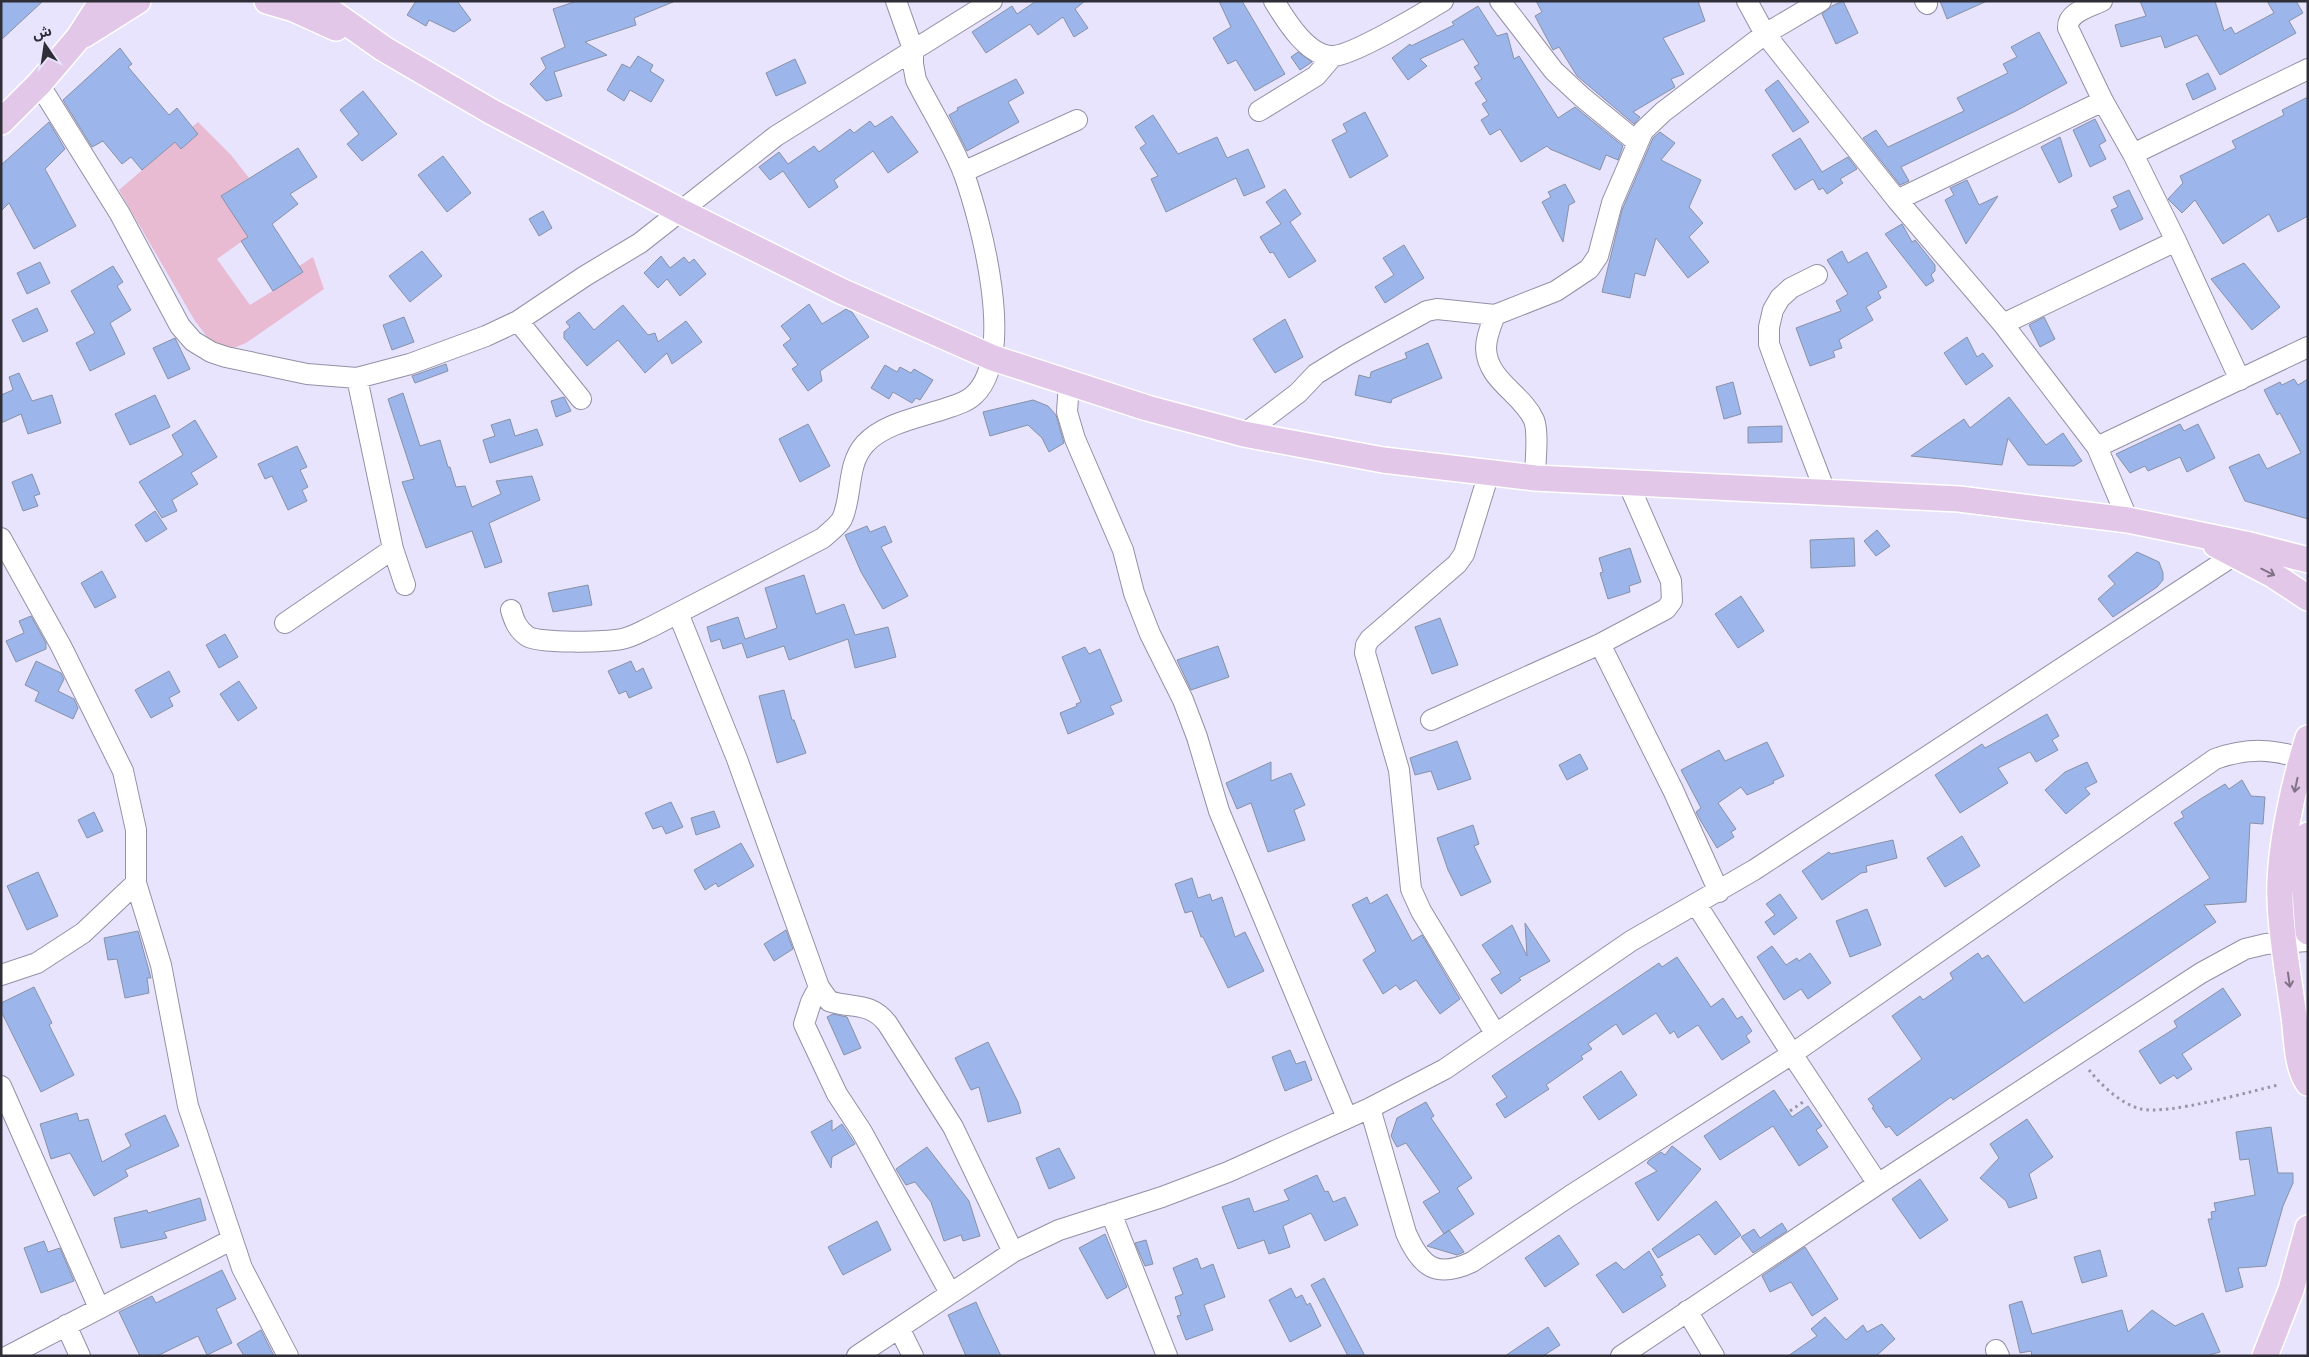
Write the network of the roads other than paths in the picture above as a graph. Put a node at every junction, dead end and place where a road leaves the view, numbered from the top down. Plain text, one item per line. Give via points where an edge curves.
1 (102, 1) edge
2 (138, 1) edge
3 (267, 1) edge
4 (316, 1) edge
5 (896, 1) edge
6 (992, 1) edge
7 (1274, 1) edge
8 (1443, 1) edge
9 (1500, 1) edge
10 (1747, 1) edge
11 (1821, 1) edge
12 (2102, 1) edge
13 (1765, 34) junction
14 (79, 37) junction
15 (384, 49) junction
16 (913, 49) junction
17 (1333, 56) junction
18 (2308, 69) edge
19 (39, 84) junction
20 (2103, 101) junction
21 (1259, 111) dead end
22 (1076, 120) dead end
23 (1, 122) edge
24 (1638, 142) junction
25 (2133, 154) junction
26 (963, 172) junction
27 (1897, 200) junction
28 (682, 212) junction
29 (2176, 241) junction
30 (1817, 275) dead end
31 (1495, 315) junction
32 (518, 322) junction
33 (2003, 324) junction
34 (2308, 347) edge
35 (993, 358) junction
36 (357, 378) junction
37 (2240, 380) junction
38 (1069, 383) junction
39 (581, 400) dead end
40 (1244, 434) junction
41 (2096, 447) junction
42 (1489, 473) junction
43 (1535, 478) junction
44 (1628, 483) junction
45 (1825, 491) junction
46 (2128, 520) junction
47 (1, 538) edge
48 (393, 549) junction
49 (2242, 550) junction
50 (2308, 560) edge
51 (405, 584) dead end
52 (2308, 598) edge
53 (511, 610) dead end
54 (678, 612) junction
55 (285, 623) dead end
56 (1600, 644) junction
57 (1431, 720) dead end
58 (2306, 752) edge
59 (2308, 835) edge
60 (136, 883) junction
61 (1720, 892) junction
62 (1696, 904) junction
63 (2308, 932) edge
64 (2308, 941) edge
65 (2283, 943) junction
66 (1, 975) edge
67 (819, 987) junction
68 (1495, 1033) junction
69 (1792, 1054) junction
70 (2308, 1083) edge
71 (1, 1086) edge
72 (1370, 1108) junction
73 (1347, 1118) junction
74 (1878, 1184) junction
75 (1111, 1213) junction
76 (2308, 1228) edge
77 (231, 1240) junction
78 (1013, 1252) junction
79 (2304, 1262) edge
80 (950, 1293) junction
81 (99, 1308) junction
82 (1687, 1312) junction
83 (66, 1325) junction
84 (899, 1328) junction
85 (8, 1356) edge
86 (80, 1356) edge
87 (288, 1356) edge
88 (857, 1356) edge
89 (913, 1356) edge
90 (1167, 1356) edge
91 (1621, 1356) edge
92 (1714, 1356) edge
93 (2265, 1356) edge

1 - 14 main road
2 - 14 main road
3 - 15 main road via 294,9
4 - 15 main road
5 - 16 street
6 - 16 street
7 - 17 street via 1294,32 1319,52
8 - 17 street via 1354,49
9 - 24 street via 1554,71 1582,98
10 - 13 street
11 - 13 street
12 - 20 street via 2072,15 2068,28
13 - 24 street via 1663,112 1643,131
13 - 27 street
14 - 19 main road
15 - 28 main road via 492,112
16 - 26 street via 916,80
16 - 28 street via 776,136
17 - 21 street via 1316,76
18 - 25 street
19 - 23 main road
19 - 36 street via 120,214 180,326 193,341 226,357 307,374
20 - 25 street
20 - 27 street
22 - 26 street
24 - 31 street via 1612,203 1598,256 1589,269 1556,291
25 - 29 street
26 - 35 street via 979,221 993,291
27 - 33 street
28 - 32 street
28 - 35 main road via 841,291
29 - 33 street
29 - 37 street
30 - 45 street via 1791,288 1780,298 1769,327 1777,366
31 - 40 street via 1437,309 1427,311 1316,374 1298,393
31 - 43 street via 1486,349 1491,368 1522,403 1535,424
32 - 36 street via 410,364
32 - 39 street
33 - 41 street
34 - 37 street
35 - 38 main road
35 - 54 street via 984,382 973,396 959,404 900,423 880,432 865,444 855,459 841,520 823,538
36 - 48 street
37 - 41 street
38 - 40 main road
38 - 73 street via 1067,412 1075,439 1123,550 1134,593 1150,634 1183,700 1219,811
40 - 42 main road via 1383,460
41 - 46 street
42 - 43 main road
42 - 68 street via 1458,564 1370,639 1365,653 1399,770 1412,888 1421,912
43 - 44 main road
44 - 45 main road
44 - 56 street via 1671,581 1672,601 1666,609
45 - 46 main road via 1959,499
46 - 49 main road via 2194,533
47 - 60 street via 61,646 123,771 136,830
48 - 51 street
48 - 55 street
49 - 50 main road
49 -> 52 main road
49 - 61 street
53 - 54 street via 517,626 528,637 601,641 624,639
54 - 67 street via 737,759
56 - 57 street
56 - 61 street
58 -> 65 main road via 2282,862
58 - 69 street via 2254,750 2215,759
59 - 63 main road via 2304,878
60 - 66 street via 83,933 37,963
60 - 77 street via 161,966 188,1106
61 - 62 street
62 - 68 street via 1631,941
62 - 69 street
64 - 65 street
65 -> 70 main road via 2300,1063
65 - 74 street via 2245,949 2201,973
67 - 78 street via 829,1001 863,1006 882,1016 953,1127
67 - 80 street via 804,1024 836,1094 862,1132
68 - 72 street via 1445,1069
69 - 72 street via 1472,1262 1451,1271 1431,1266 1409,1240
69 - 74 street
71 - 81 street
72 - 73 street
73 - 75 street via 1228,1172
74 - 82 street
75 - 78 street via 1059,1230
75 - 90 street
76 - 79 main road
77 - 81 street
77 - 87 street
78 - 80 street
79 - 93 main road
80 - 84 street
81 - 83 street
82 - 91 street
82 - 92 street
83 - 85 street
83 - 86 street
84 - 88 street
84 - 89 street

